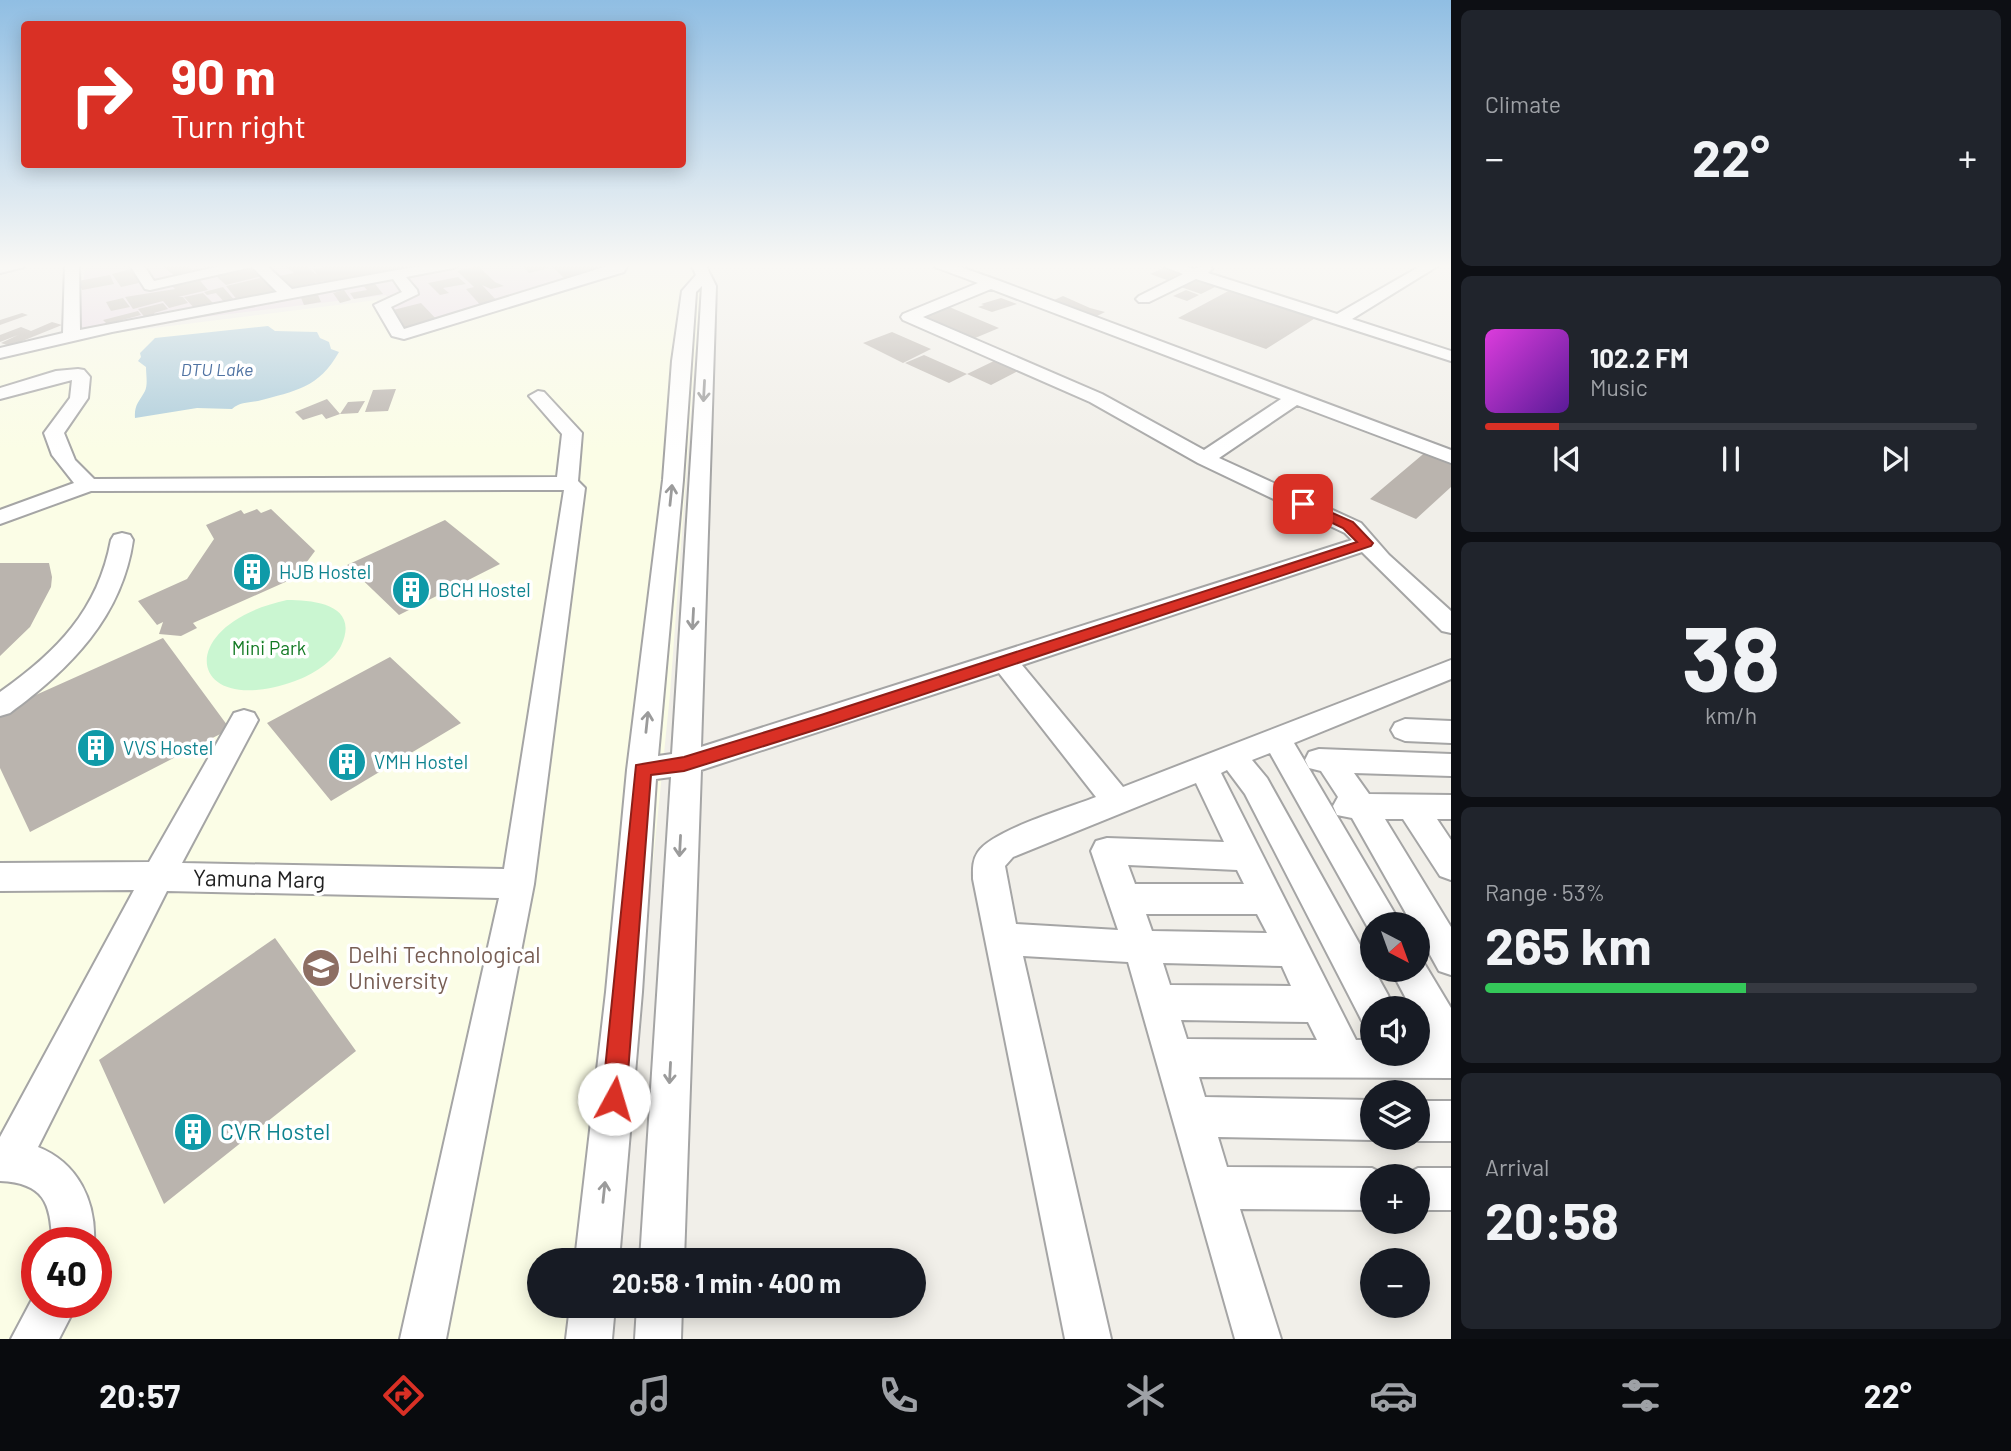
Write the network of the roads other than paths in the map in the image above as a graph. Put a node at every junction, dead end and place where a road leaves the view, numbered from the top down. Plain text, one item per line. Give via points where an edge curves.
1 (71, 326) edge
2 (120, 326) edge
3 (394, 326) edge
4 (429, 326) edge
5 (686, 326) edge
6 (708, 326) edge
7 (931, 326) edge
8 (1106, 326) edge
9 (1359, 326) edge
10 (71, 336) junction
11 (0, 353) edge
12 (1451, 356) edge
13 (0, 394) edge
14 (538, 396) dead end
15 (1294, 398) junction
16 (1451, 457) edge
17 (1205, 459) junction
18 (567, 483) junction
19 (89, 485) junction
20 (0, 517) edge
21 (122, 540) dead end
22 (1366, 543) junction
23 (1451, 625) edge
24 (1004, 662) junction
25 (1451, 669) edge
26 (0, 706) edge
27 (244, 720) dead end
28 (1405, 730) dead end
29 (1451, 732) edge
30 (1283, 750) junction
31 (1329, 761) junction
32 (1219, 763) junction
33 (684, 764) junction
34 (1451, 765) edge
35 (642, 770) junction
36 (1118, 803) junction
37 (1317, 806) junction
38 (1361, 806) junction
39 (1411, 806) junction
40 (1451, 807) edge
41 (1071, 821) junction
42 (1107, 851) junction
43 (1247, 857) junction
44 (1451, 866) edge
45 (158, 876) junction
46 (0, 877) edge
47 (518, 884) junction
48 (1125, 899) junction
49 (1267, 899) junction
50 (1377, 912) edge
51 (1002, 939) junction
52 (1141, 947) junction
53 (1292, 950) junction
54 (1449, 954) edge
55 (1416, 982) edge
56 (1370, 996) edge
57 (1157, 1002) junction
58 (1318, 1004) junction
59 (1451, 1044) edge
60 (1360, 1057) edge
61 (1174, 1058) junction
62 (1345, 1058) junction
63 (1430, 1058) edge
64 (1451, 1059) edge
65 (1192, 1117) junction
66 (1360, 1120) edge
67 (1430, 1121) edge
68 (1451, 1121) edge
69 (5, 1161) edge
70 (1213, 1188) junction
71 (1360, 1189) edge
72 (1430, 1189) edge
73 (1451, 1189) edge
74 (72, 1227) edge
75 (598, 1248) edge
76 (663, 1248) edge
77 (46, 1318) edge
78 (592, 1318) edge
79 (659, 1318) edge
80 (34, 1339) edge
81 (423, 1339) edge
82 (589, 1339) edge
83 (658, 1339) edge
84 (1088, 1339) edge
85 (1258, 1339) edge

1 - 10 street
2 - 10 street
3 - 4 street via 404,334
35 -> 5 street
6 -> 33 street
7 - 17 street via 1096,398
8 - 15 street
9 - 12 street
10 - 11 street
13 - 19 street via 62,375 81,377 79,398 54,433 78,478
14 - 18 street via 572,433
15 - 16 street
15 - 17 street
17 - 22 street via 1348,525
18 - 19 street
18 - 47 street via 575,488
19 - 20 street
21 - 26 street via 115,576 90,622 47,670
22 - 23 street
22 - 24 street
24 - 33 street
24 - 36 street
25 - 30 street
27 - 45 street
28 - 29 street
30 - 31 street
30 - 32 street
30 - 37 street
31 - 34 street
31 - 38 street
32 - 36 street
32 - 43 street
32 - 56 street via 1256,786
33 - 35 street
33 -> 76 street
75 -> 35 street
36 - 41 street
37 - 38 street
37 - 50 street
38 - 39 street
38 - 54 street
39 - 40 street
39 - 44 street
41 - 42 street
41 - 51 street via 1002,848 989,862
42 - 43 street
42 - 48 street
43 - 49 street
45 - 46 street, Yamuna Marg
45 - 47 street, Yamuna Marg
45 - 69 street
47 - 81 street
48 - 49 street
48 - 52 street
49 - 53 street
51 - 52 street
51 - 84 street
52 - 53 street
52 - 57 street
53 - 58 street
55 - 59 street
57 - 58 street
57 - 61 street
58 - 62 street
60 - 62 street
61 - 62 street
61 - 65 street
63 - 64 street
65 - 66 street
65 - 70 street
67 - 68 street
69 - 74 street via 31,1164 50,1173 71,1207
70 - 71 street
70 - 85 street
72 - 73 street
77 - 80 street
78 - 82 street
79 - 83 street

